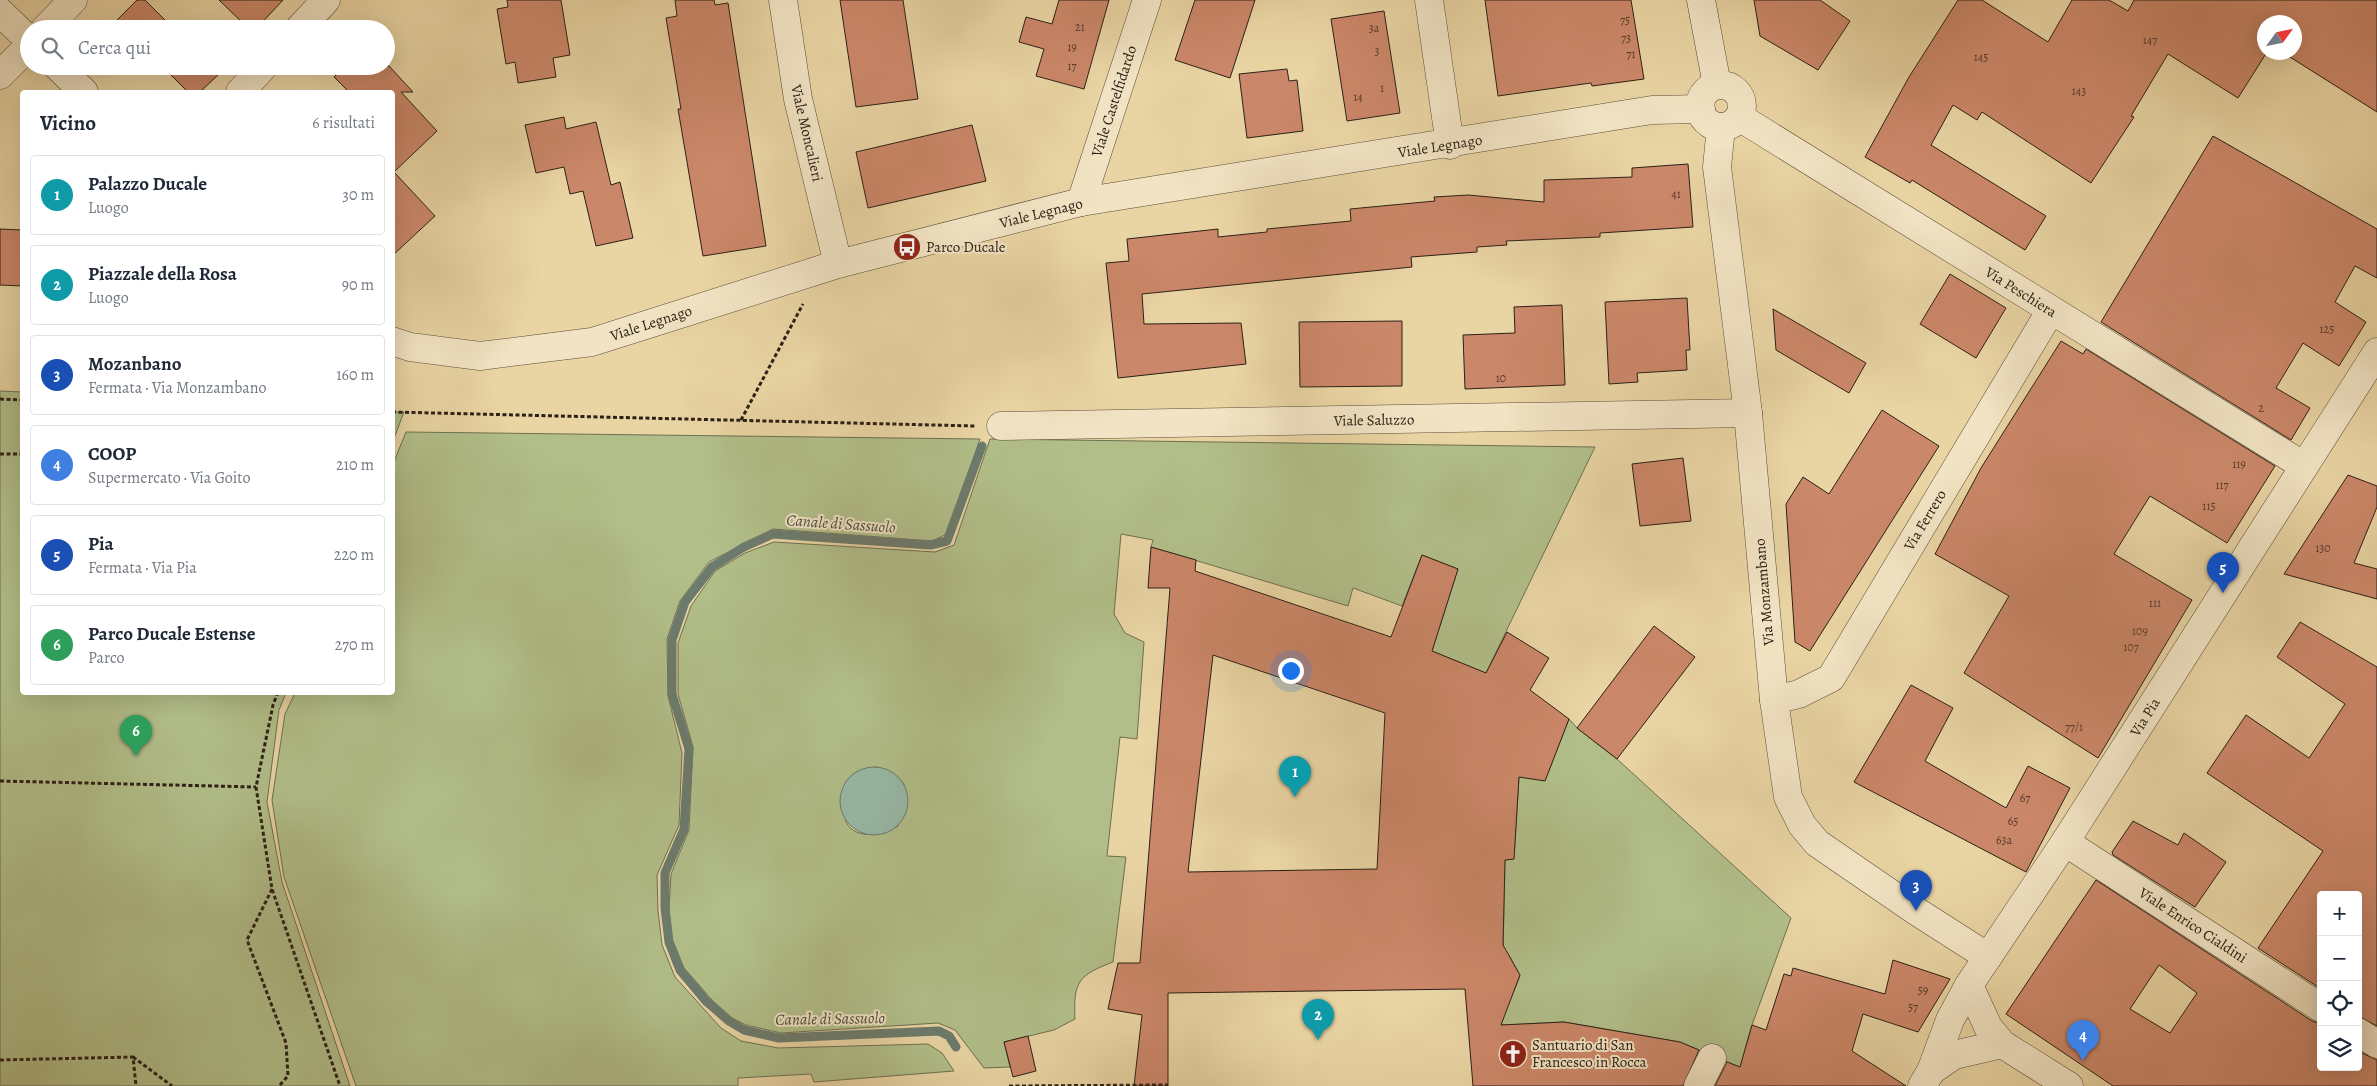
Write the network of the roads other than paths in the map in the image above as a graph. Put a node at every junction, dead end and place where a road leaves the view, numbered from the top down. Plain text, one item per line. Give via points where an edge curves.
1 (73, 0) edge
2 (326, 0) edge
3 (784, 0) edge
4 (1147, 0) edge
5 (1429, 0) edge
6 (1701, 0) edge
7 (0, 12) edge
8 (54, 20) edge
9 (307, 20) edge
10 (20, 31) edge
11 (20, 55) edge
12 (0, 75) edge
13 (66, 75) edge
14 (256, 75) edge
15 (1717, 86) junction
16 (82, 90) edge
17 (242, 90) edge
18 (1701, 109) junction
19 (1730, 122) junction
20 (1450, 145) junction
21 (1081, 202) junction
22 (838, 264) junction
23 (2051, 310) junction
24 (395, 342) edge
25 (2377, 352) edge
26 (1748, 413) junction
27 (1000, 426) road end
28 (2304, 466) junction
29 (1774, 700) junction
30 (2065, 842) junction
31 (1988, 957) junction
32 (1970, 985) junction
33 (2317, 1005) edge
34 (2362, 1035) edge
35 (2002, 1044) junction
36 (2377, 1044) edge
37 (1712, 1058) dead end
38 (1926, 1079) edge
39 (1698, 1086) edge
40 (2069, 1086) edge

1 - 8 street
2 - 9 street
3 - 22 street, Viale Moncalieri via 798,99
4 - 21 street, Viale Castelfidardo
5 - 20 street
6 - 15 street
7 - 10 street
11 - 12 street
13 - 16 street
14 - 17 street
15 - 18 street via 1705,92
15 - 19 street via 1726,86 1738,93 1742,103
18 - 19 street, Via Peschiera via 1708,122
18 - 20 street, Viale Legnago via 1652,110
19 - 23 street, Via Peschiera
19 - 26 street, Via Monzambano via 1717,166
20 - 21 street, Viale Legnago
21 - 22 street, Viale Legnago
22 - 24 street, Viale Legnago via 592,342 480,356
23 - 28 street, Via Peschiera
23 - 29 street, Via Ferrero via 1831,678 1799,694
25 - 28 street, Via Pia
26 - 27 street, Viale Saluzzo
26 - 29 street, Via Monzambano
28 - 30 street, Via Pia
29 - 31 street, Via Monzambano via 1788,797 1802,825 1817,843
30 - 31 street, Via Pia
30 - 33 street, Viale Enrico Cialdini
31 - 32 street, Via Pia
32 - 35 street via 1988,1027
32 - 38 street, Via Pia via 1950,1020
34 - 36 street
35 - 38 street via 1954,1055
35 - 40 street
37 - 39 street

